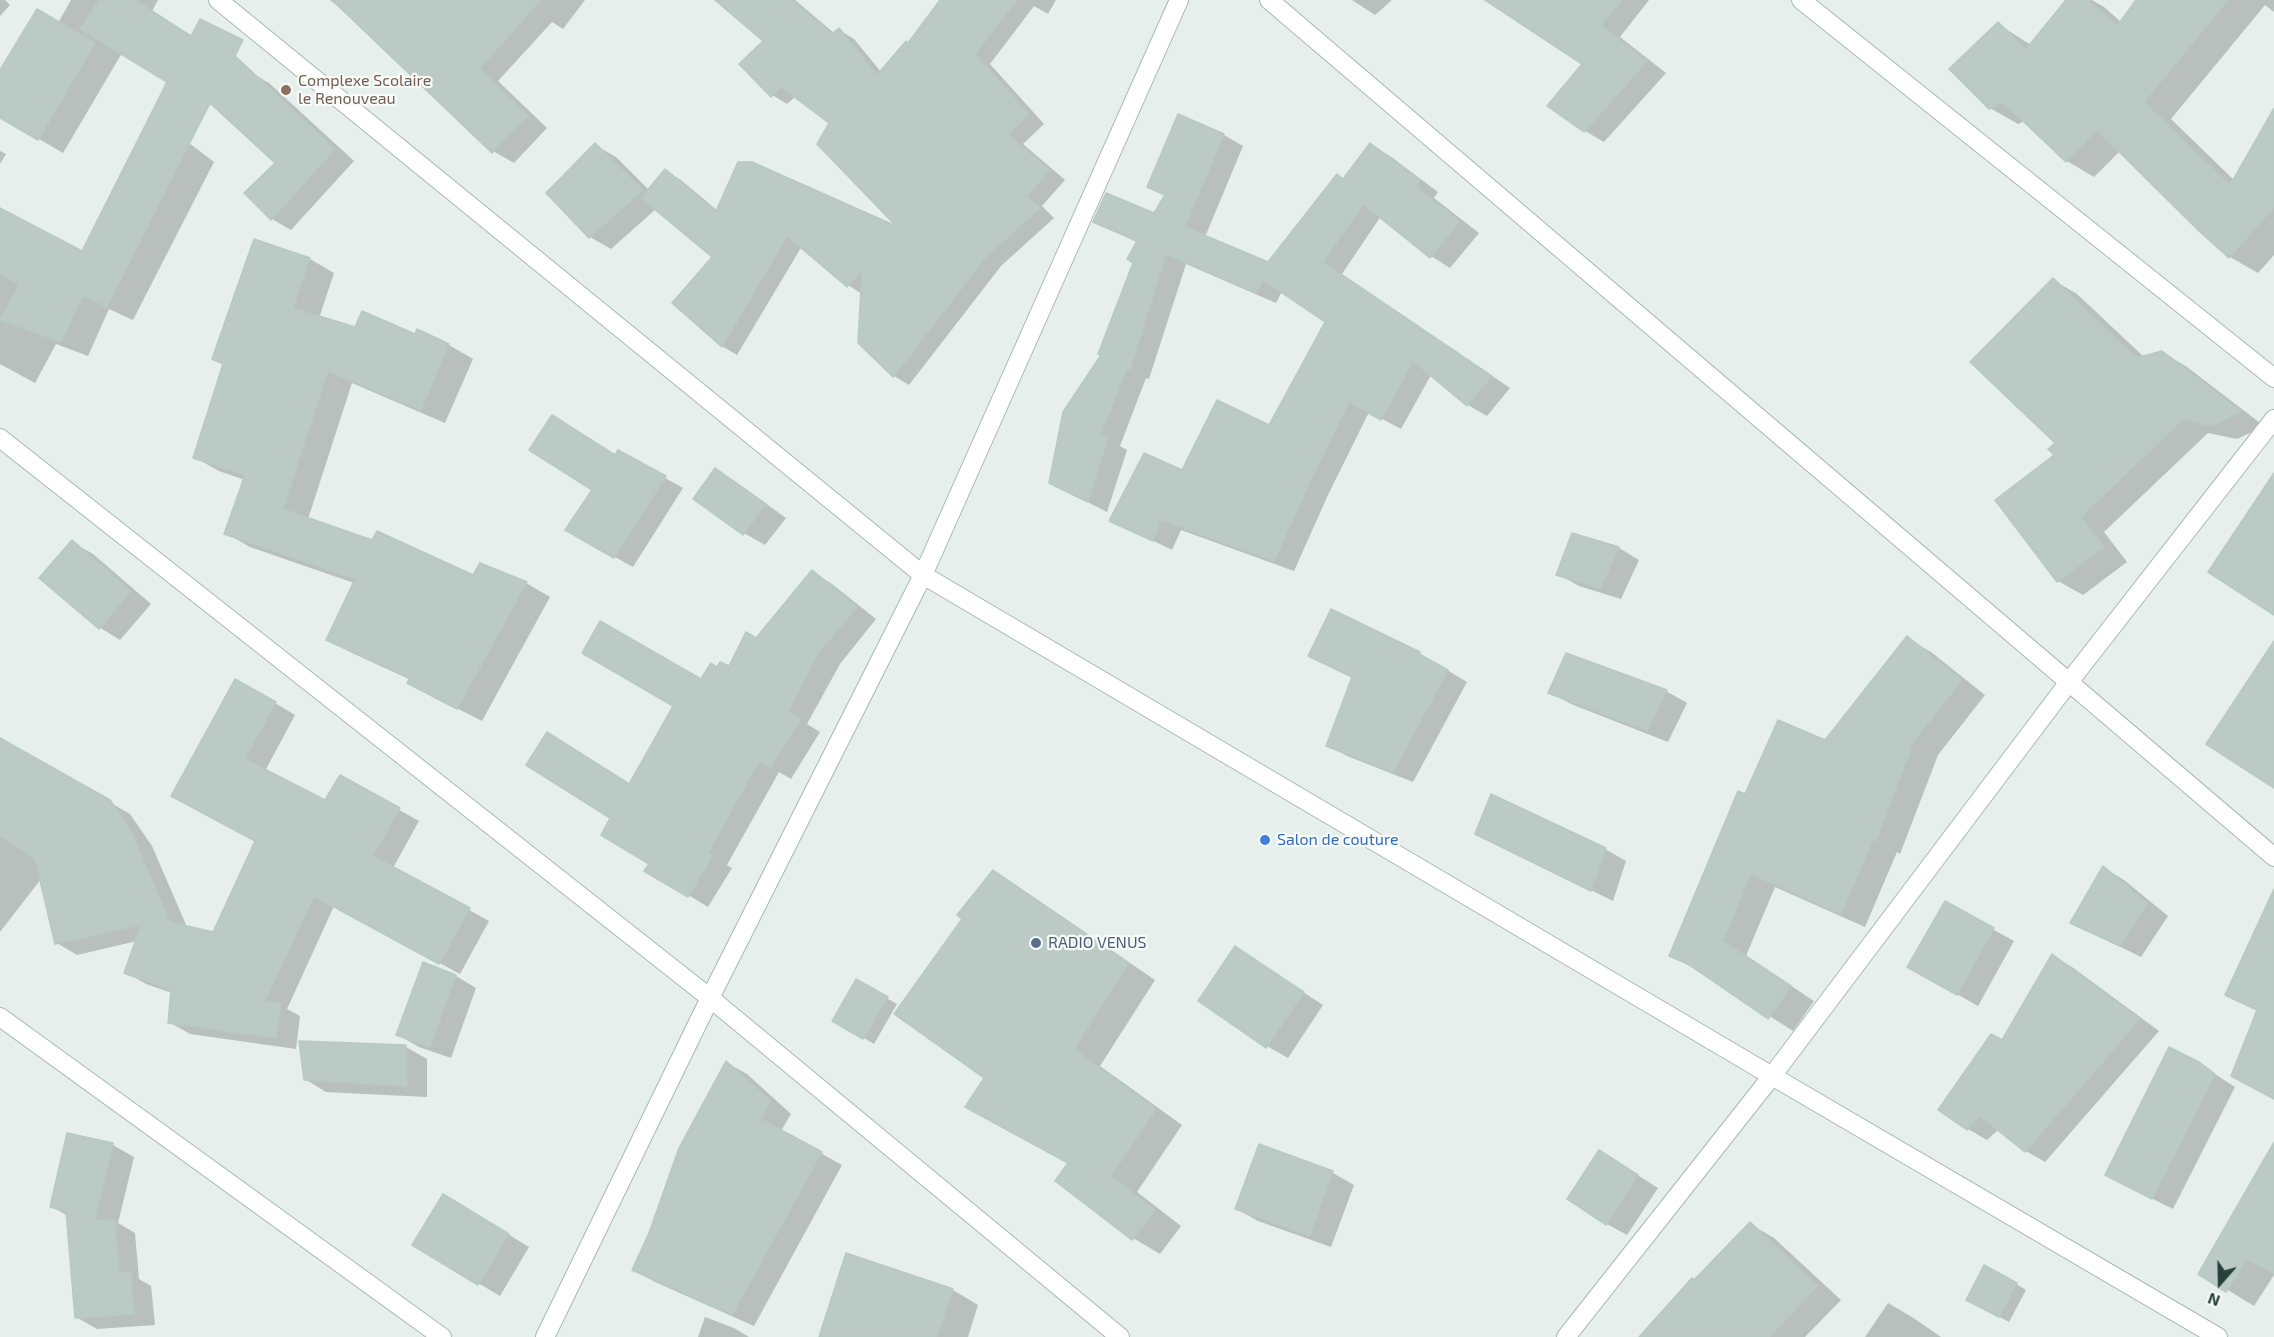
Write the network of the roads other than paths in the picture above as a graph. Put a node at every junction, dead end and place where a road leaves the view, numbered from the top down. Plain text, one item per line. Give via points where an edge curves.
1 (218, 0) edge
2 (1179, 0) edge
3 (1269, 0) edge
4 (1801, 0) edge
5 (2274, 378) edge
6 (2274, 419) edge
7 (0, 438) edge
8 (923, 575) junction
9 (2069, 682) junction
10 (2274, 857) edge
11 (710, 998) junction
12 (0, 1017) edge
13 (1772, 1076) junction
14 (442, 1337) edge
15 (545, 1337) edge
16 (1120, 1337) edge
17 (1566, 1337) edge
18 (2218, 1337) edge

1 - 8 street
2 - 8 street
3 - 9 street
4 - 5 street
6 - 9 street
7 - 11 street
8 - 11 street
8 - 13 street
9 - 10 street
9 - 13 street
11 - 15 street
11 - 16 street
12 - 14 street
13 - 17 street
13 - 18 street

